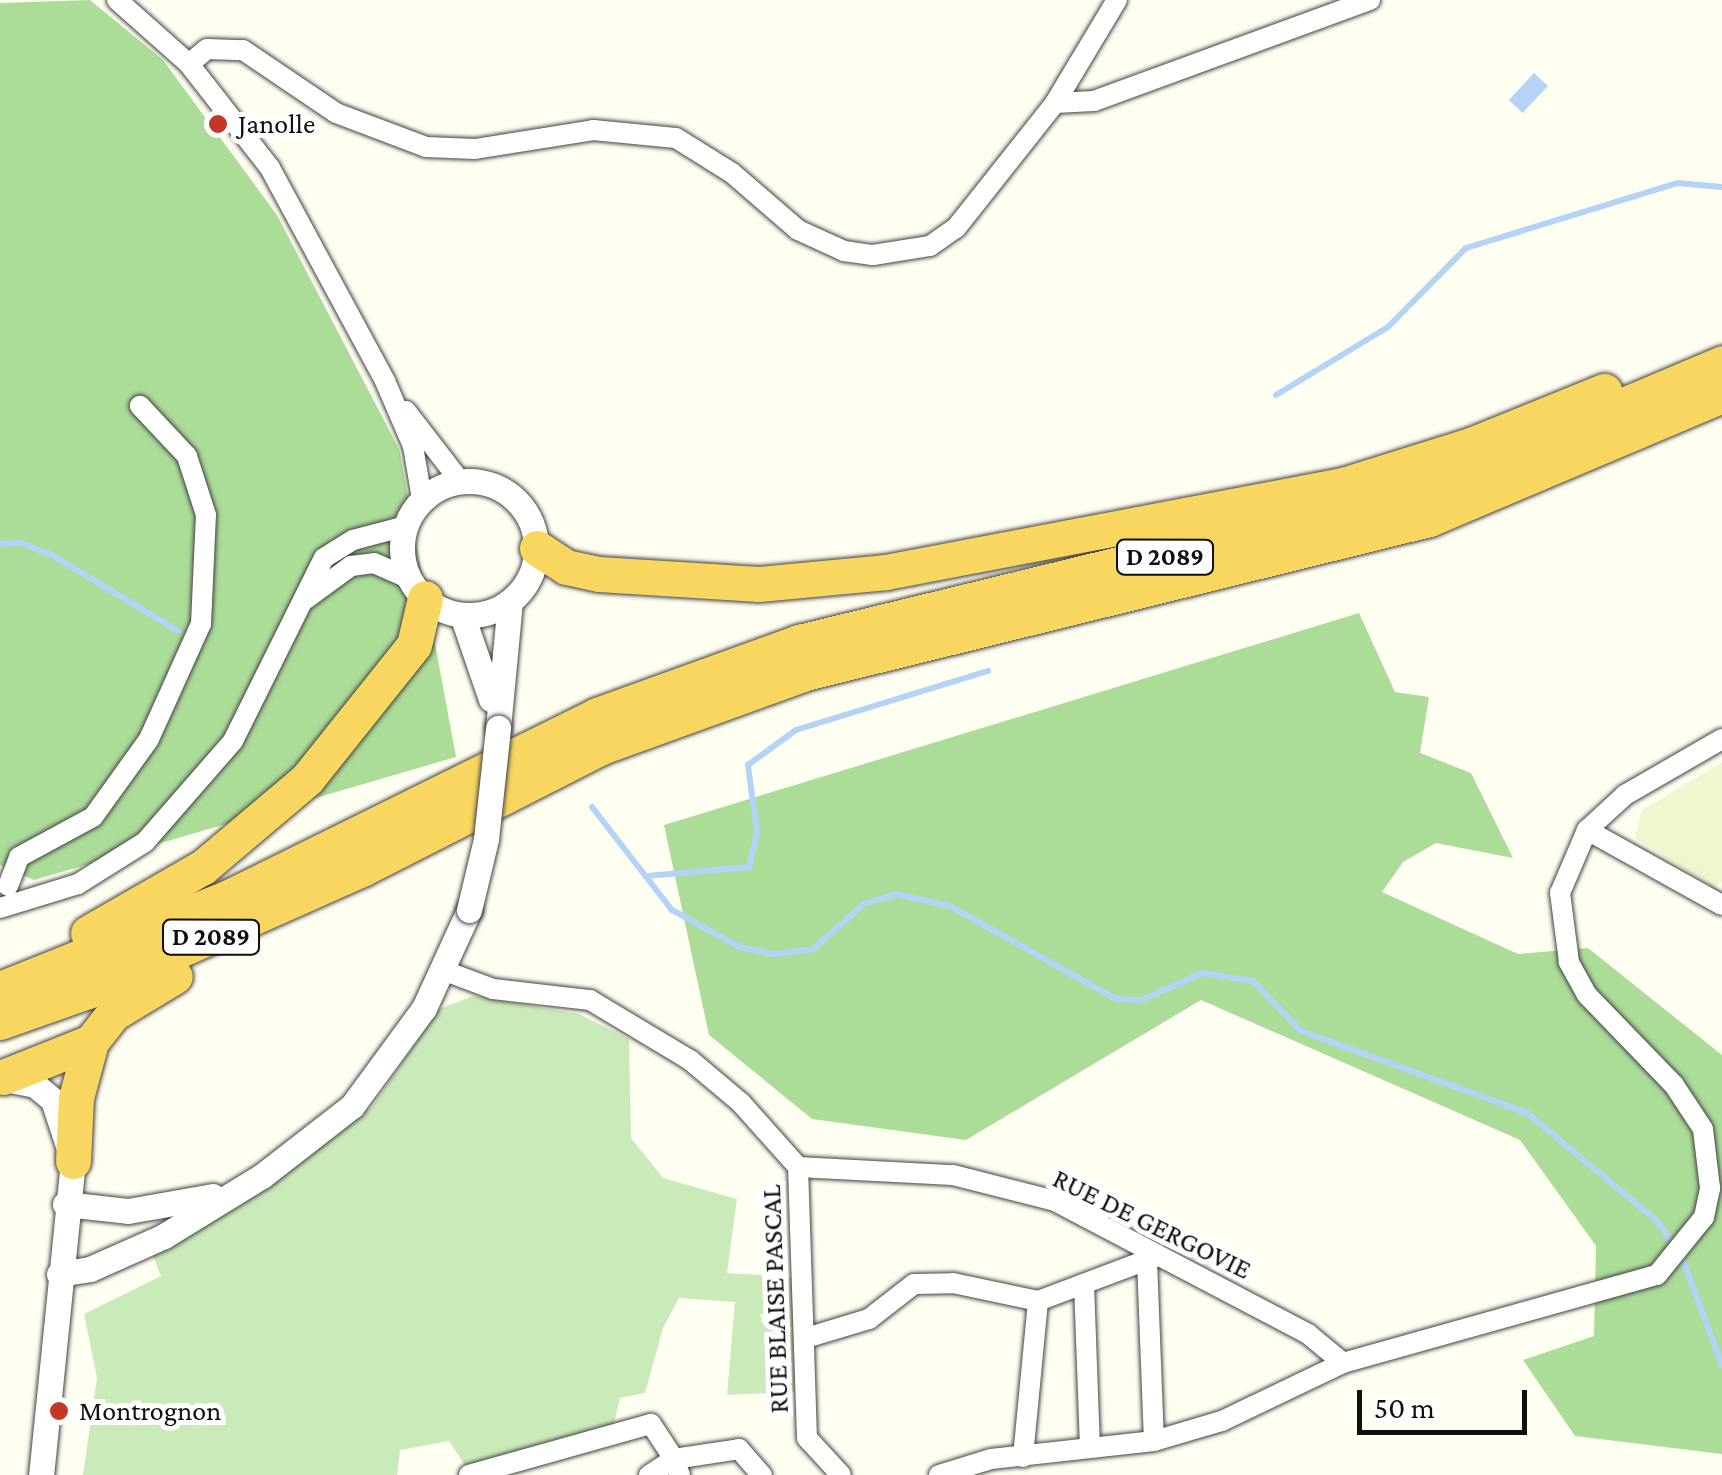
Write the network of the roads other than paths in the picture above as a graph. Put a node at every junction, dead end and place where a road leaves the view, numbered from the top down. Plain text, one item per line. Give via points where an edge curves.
1 (117, 0) edge
2 (1117, 0) edge
3 (1370, 0) edge
4 (189, 64) junction
5 (1055, 102) junction
6 (1722, 346) edge
7 (1722, 363) edge
8 (384, 381) junction
9 (1722, 395) edge
10 (140, 406) dead end
11 (460, 481) junction
12 (422, 500) junction
13 (406, 526) junction
14 (537, 548) junction
15 (417, 589) junction
16 (510, 602) junction
17 (298, 607) junction
18 (462, 615) junction
19 (498, 728) junction
20 (1722, 739) edge
21 (1587, 830) junction
22 (362, 869) junction
23 (4, 884) edge
24 (33, 898) junction
25 (1722, 904) edge
26 (0, 908) edge
27 (445, 972) junction
28 (0, 988) edge
29 (0, 1022) edge
30 (91, 1042) junction
31 (1, 1077) edge
32 (72, 1161) junction
33 (798, 1167) junction
34 (262, 1176) junction
35 (65, 1204) junction
36 (1152, 1258) junction
37 (59, 1274) junction
38 (1084, 1284) junction
39 (1038, 1301) junction
40 (806, 1338) junction
41 (1344, 1364) junction
42 (1154, 1441) junction
43 (1090, 1448) junction
44 (1023, 1457) junction
45 (677, 1467) edge
46 (40, 1475) edge
47 (469, 1475) edge
48 (649, 1475) edge
49 (762, 1475) edge
50 (841, 1475) edge
51 (939, 1475) edge

1 - 4 street
2 - 5 street
3 - 5 street via 1094,101
4 - 5 street via 208,50 243,50 336,113 426,147 475,150 593,130 676,138 732,172 798,230 844,252 872,255 930,246 956,228
4 - 8 street via 270,168
6 - 14 highway via 1471,445 1343,485 905,569 759,584 599,574 566,566
7 - 28 highway, D 2089 via 1422,490 799,642 652,695 597,715 229,897
8 - 11 street
8 - 12 street via 412,446
9 - 22 highway, D 2089 via 1429,519 804,673 602,748
10 - 23 street via 188,456 206,515 201,624 149,739 92,817 19,857
11 - 12 street
11 - 14 street via 496,486 512,496 530,520
12 - 13 street
13 - 15 street
13 - 17 street via 353,540 324,558
14 - 16 street via 529,578
15 - 17 street via 374,563 351,566
15 - 18 street
15 - 28 highway via 414,645 307,779 203,868
16 - 18 street
16 - 19 street
17 - 24 street via 233,741 190,798 145,842 78,884
18 - 19 street
19 - 27 street, bridge via 486,839
20 - 21 street via 1626,795
21 - 25 street
21 - 41 street via 1560,893 1561,927 1587,995 1674,1085 1703,1128 1710,1188 1704,1217 1658,1275
22 - 29 highway, D 2089 via 88,991
22 - 30 highway via 300,917 143,992
23 - 24 street
24 - 26 street
27 - 33 street via 493,988 590,1000 690,1060 741,1103
27 - 34 street via 352,1106
30 - 31 highway
30 - 32 highway via 76,1098
31 - 32 street via 34,1085 54,1100
32 - 35 street
33 - 36 street, RUE DE GERGOVIE via 954,1174 1054,1201
33 - 40 street, RUE BLAISE PASCAL
34 - 35 street via 198,1202 128,1211
34 - 37 street via 164,1236 90,1269
35 - 37 street
36 - 38 street
36 - 41 street, RUE DE GERGOVIE via 1308,1334
36 - 42 street
37 - 46 street
38 - 39 street
38 - 43 street
39 - 40 street via 953,1283 914,1284 869,1319
39 - 44 street
40 - 50 street, RUE BLAISE PASCAL via 807,1438
41 - 42 street via 1222,1421
42 - 43 street
43 - 44 street
44 - 51 street
45 - 47 street via 651,1424
45 - 48 street
45 - 49 street via 740,1449

